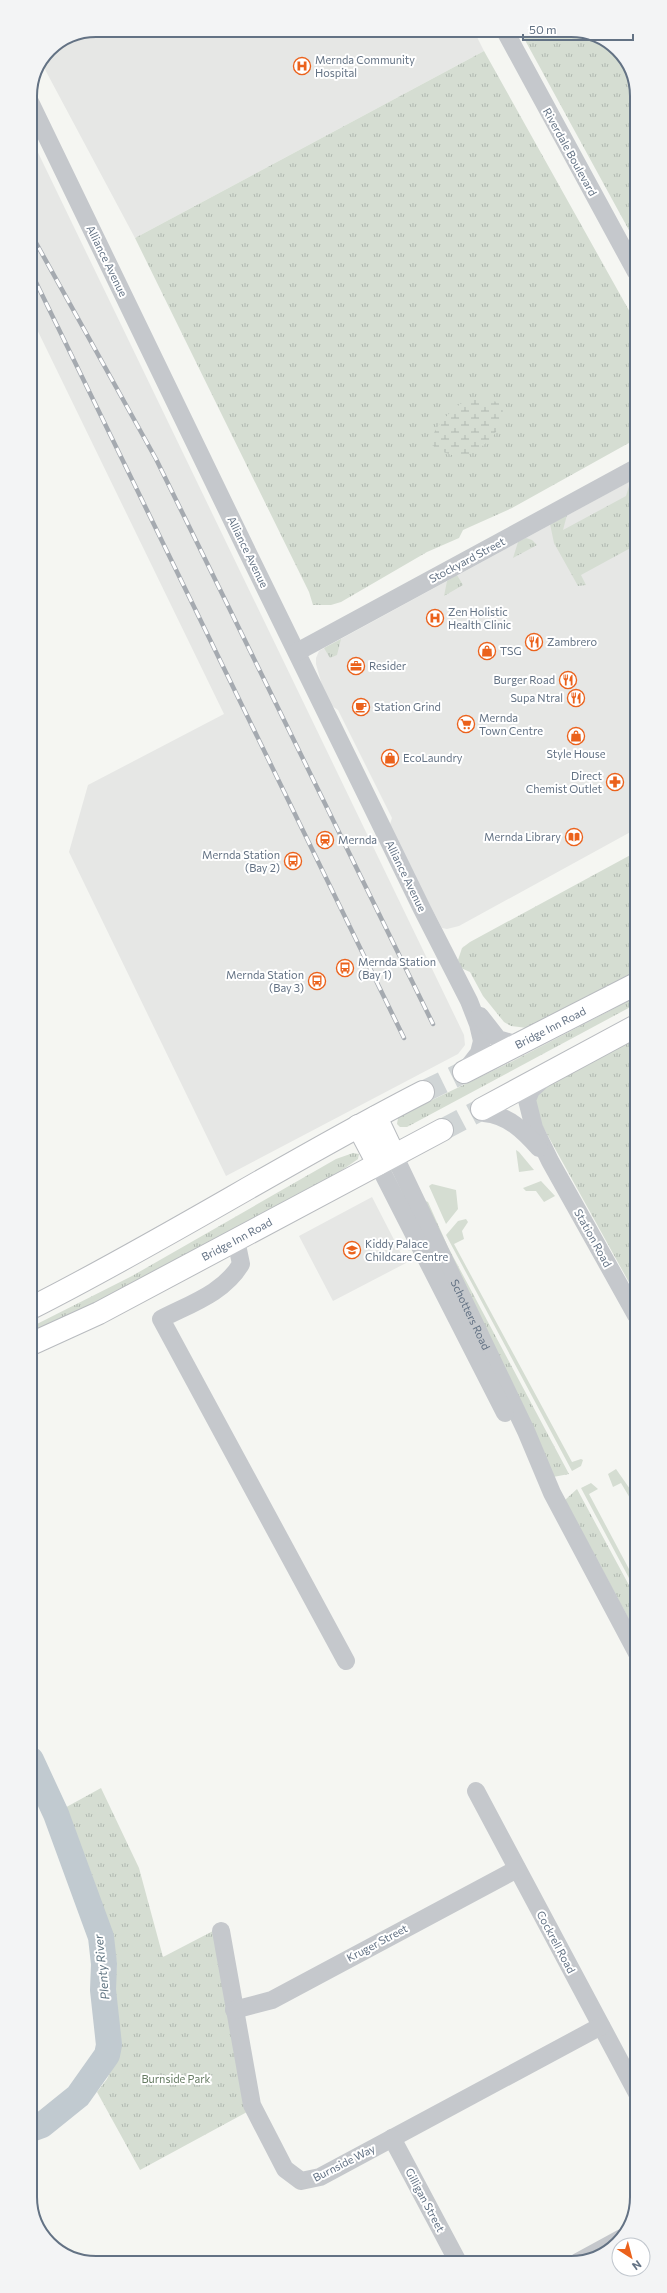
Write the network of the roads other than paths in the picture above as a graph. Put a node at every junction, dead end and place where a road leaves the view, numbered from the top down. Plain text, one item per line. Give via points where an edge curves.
1 (508, 37) edge
2 (37, 116) edge
3 (630, 261) edge
4 (630, 471) edge
5 (297, 652) junction
6 (630, 987) edge
7 (469, 1001) junction
8 (630, 1029) edge
9 (518, 1045) junction
10 (552, 1071) junction
11 (464, 1072) joint
12 (423, 1092) tunnel mouth
13 (483, 1111) joint
14 (367, 1121) junction
15 (442, 1130) tunnel mouth
16 (386, 1160) junction
17 (550, 1161) junction
18 (236, 1240) junction
19 (630, 1304) edge
20 (37, 1305) edge
21 (37, 1341) edge
22 (630, 1640) edge
23 (346, 1661) dead end
24 (476, 1791) dead end
25 (517, 1869) junction
26 (221, 1931) dead end
27 (234, 2010) junction
28 (601, 2026) junction
29 (630, 2080) edge
30 (392, 2138) junction
31 (455, 2256) edge

1 - 3 street, Riverdale Boulevard
2 - 5 street, Alliance Avenue
4 - 5 street, Stockyard Street
5 - 7 street, Alliance Avenue
6 - 9 main road, Bridge Inn Road
7 - 9 street, Alliance Avenue via 498,1039
7 - 11 street, Alliance Avenue via 482,1041 479,1053
8 - 10 main road
9 - 11 main road, Bridge Inn Road
10 - 13 main road
10 - 17 street, Station Road via 535,1086 527,1100 534,1128
12 - 14 main road
13 - 17 street, Station Road via 508,1120
14 - 16 main road, Schotters Road
14 - 20 main road via 130,1256
15 - 16 main road, Bridge Inn Road
16 - 18 main road, Bridge Inn Road
16 - 22 street, Schotters Road via 506,1416 552,1492
17 - 19 street, Station Road
18 - 21 main road, Bridge Inn Road via 99,1313
18 - 23 street via 241,1264 234,1276 220,1288 161,1319
24 - 25 street, Cockrell Road
25 - 27 street, Kruger Street via 272,2000
25 - 28 street, Cockrell Road
26 - 27 street, Burnside Way
27 - 30 street, Burnside Way via 252,2105 290,2174 301,2181 314,2179
28 - 29 street, Cockrell Road
28 - 30 street, Burnside Way
30 - 31 street, Gilligan Street

